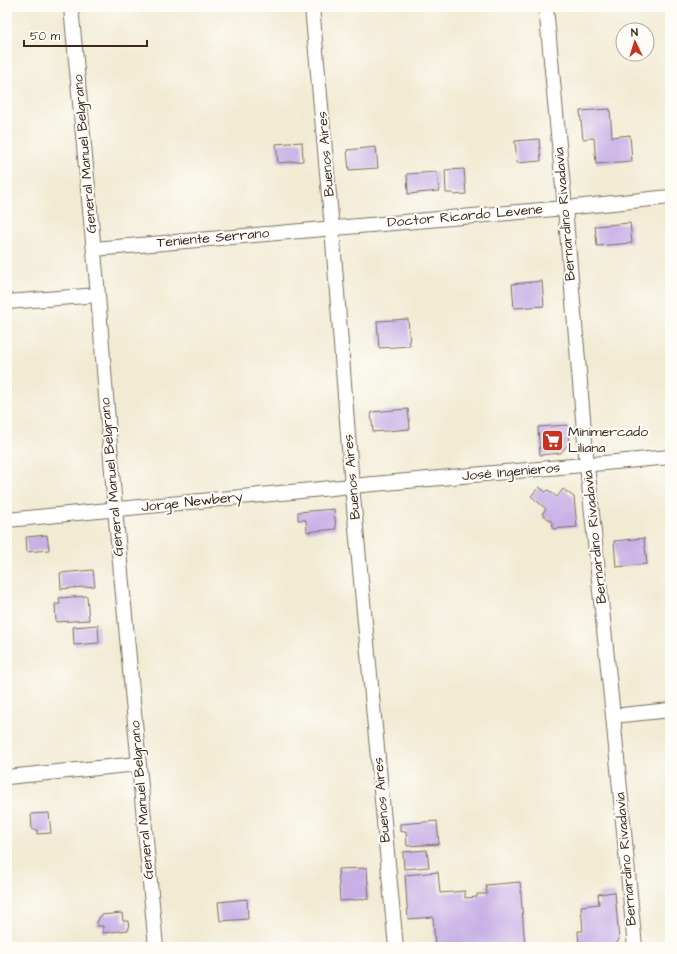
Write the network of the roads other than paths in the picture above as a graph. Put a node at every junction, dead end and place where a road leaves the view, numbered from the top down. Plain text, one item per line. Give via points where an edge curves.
1 (71, 7) edge
2 (312, 7) edge
3 (546, 7) edge
4 (670, 197) edge
5 (565, 208) junction
6 (332, 228) junction
7 (94, 249) junction
8 (98, 295) junction
9 (7, 302) edge
10 (670, 457) edge
11 (587, 465) junction
12 (352, 486) junction
13 (114, 509) junction
14 (7, 520) edge
15 (670, 710) edge
16 (613, 716) junction
17 (138, 764) junction
18 (7, 777) edge
19 (156, 947) edge
20 (396, 947) edge
21 (635, 947) edge

1 - 7 street, General Manuel Belgrano
2 - 6 street, Buenos Aires
3 - 5 street, Bernardino Rivadavia
4 - 5 street, Doctor Ricardo Levene
5 - 6 street, Doctor Ricardo Levene
5 - 11 street, Bernardino Rivadavia
6 - 7 street, Teniente Serrano
6 - 12 street, Buenos Aires
7 - 8 street, General Manuel Belgrano
8 - 9 street
8 - 13 street, General Manuel Belgrano
10 - 11 street, José Ingenieros
11 - 12 street, José Ingenieros
11 - 16 street, Bernardino Rivadavia
12 - 13 street, Jorge Newbery
12 - 20 street, Buenos Aires
13 - 14 street, Jorge Newbery
13 - 17 street, General Manuel Belgrano
15 - 16 street
16 - 21 street, Bernardino Rivadavia
17 - 18 street
17 - 19 street, General Manuel Belgrano

